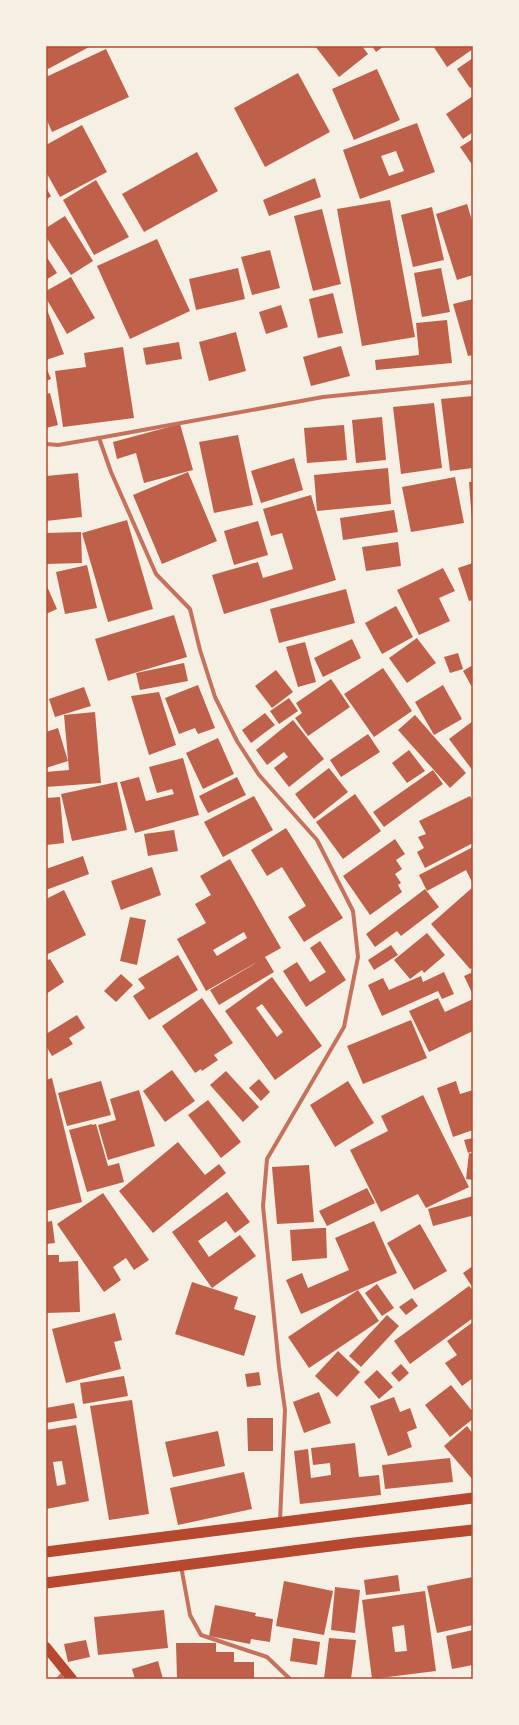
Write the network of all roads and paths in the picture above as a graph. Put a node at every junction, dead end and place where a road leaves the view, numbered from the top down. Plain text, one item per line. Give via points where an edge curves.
1 (473, 382) edge
2 (99, 438) junction
3 (46, 444) edge
4 (473, 1498) edge
5 (280, 1522) junction
6 (473, 1530) edge
7 (46, 1552) edge
8 (181, 1566) junction
9 (46, 1583) edge
10 (46, 1648) edge
11 (65, 1676) edge
12 (290, 1679) edge

1 - 2 street via 323,397
2 - 3 street via 58,445
2 - 5 street via 156,574 190,609 214,697 237,741 259,775 317,840 353,911 358,957 344,1027 267,1159 263,1206 285,1410
4 - 5 highway
5 - 7 highway
6 - 8 highway
8 - 9 highway
8 - 12 street via 190,1615 201,1636 267,1657
10 - 11 main road

